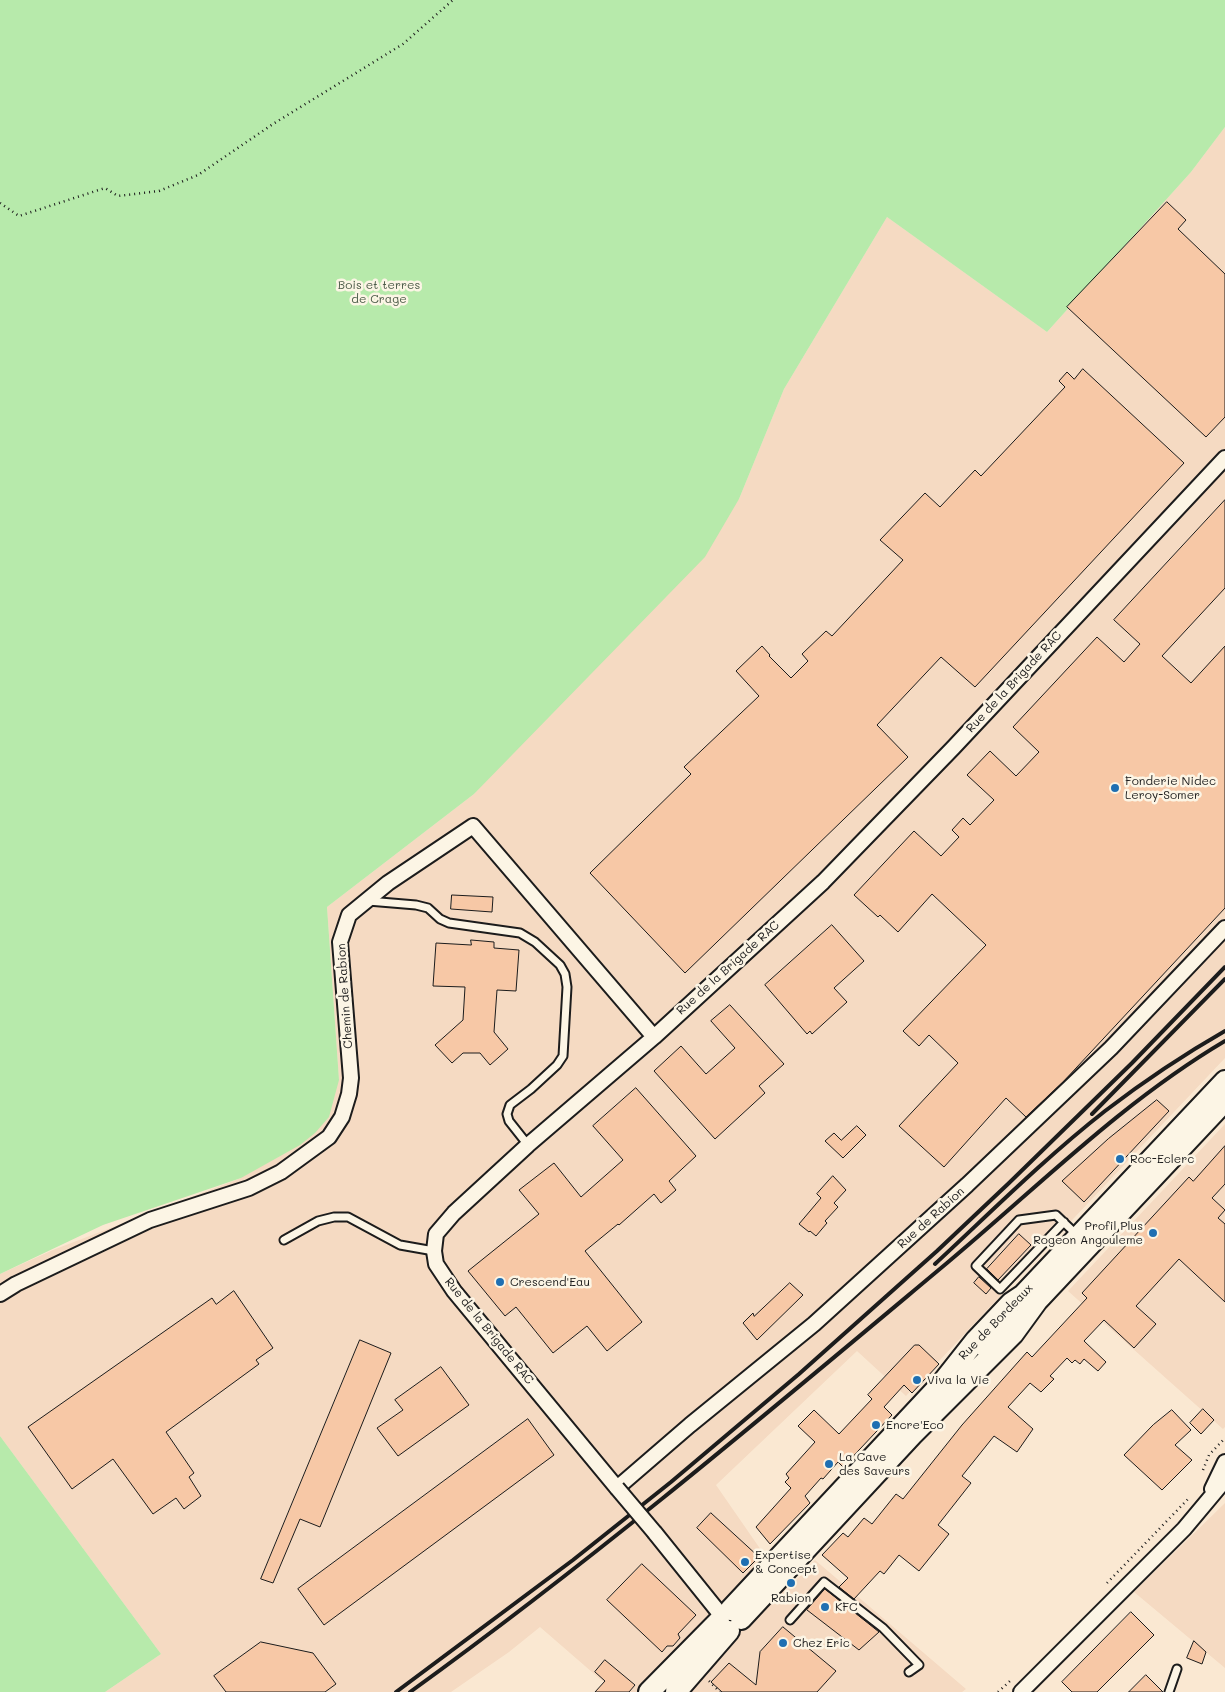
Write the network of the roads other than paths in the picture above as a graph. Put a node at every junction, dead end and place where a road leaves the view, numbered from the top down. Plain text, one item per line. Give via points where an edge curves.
1 (1225, 458) edge
2 (366, 901) junction
3 (1225, 928) edge
4 (654, 1037) junction
5 (1225, 1081) edge
6 (1225, 1091) edge
7 (1225, 1101) edge
8 (528, 1145) junction
9 (1064, 1222) junction
10 (1079, 1236) junction
11 (284, 1240) dead end
12 (434, 1251) junction
13 (0, 1294) edge
14 (1006, 1296) junction
15 (978, 1356) dead end
16 (958, 1377) junction
17 (1225, 1462) edge
18 (1225, 1480) edge
19 (617, 1488) junction
20 (1207, 1501) junction
21 (728, 1619) junction
22 (790, 1620) dead end
23 (1177, 1668) dead end
24 (909, 1672) dead end
25 (678, 1680) edge
26 (649, 1692) edge
27 (658, 1692) edge
28 (669, 1692) edge
29 (1021, 1692) edge
30 (1169, 1692) edge

1 - 4 street, Rue de la Brigade RAC via 823,882
2 - 4 street, Chemin de Rabion via 473,826
2 - 8 lane via 416,905 428,908 449,923 520,934 535,942 560,965 567,987 563,1056 557,1065 510,1105 507,1114
2 - 13 street, Chemin de Rabion via 349,914 340,942 352,1078 342,1117 329,1137 281,1172 249,1188 150,1220
3 - 19 street, Rue de Rabion via 1112,1048 967,1185 814,1324
4 - 8 street, Rue de la Brigade RAC
5 - 10 main road, Rue de Bordeaux
6 - 15 lane
7 - 16 main road, Rue de Bordeaux via 1038,1302 1013,1334
8 - 12 street, Rue de la Brigade RAC via 454,1213 436,1234
9 - 10 lane
9 - 14 lane
9 - 14 lane via 1056,1215 1019,1220 976,1266
10 - 14 main road, Rue de Bordeaux via 1023,1295
11 - 12 lane via 318,1222 334,1217 348,1218 400,1245
12 - 19 street, Rue de la Brigade RAC via 436,1264 454,1290
14 - 16 main road, Rue de Bordeaux via 976,1340
16 - 21 main road, Rue de Bordeaux via 912,1435
16 - 21 main road, Rue de Bordeaux via 942,1383 814,1519
17 - 20 street
18 - 20 street
19 - 21 street, Rue de la Brigade RAC, bridge
20 - 29 street via 1184,1529
21 - 25 main road, Rue de Bordeaux
22 - 24 lane via 824,1582 883,1628 919,1665
23 - 30 lane
25 - 26 main road, Rue de Bordeaux
25 - 27 lane
25 - 28 lane

